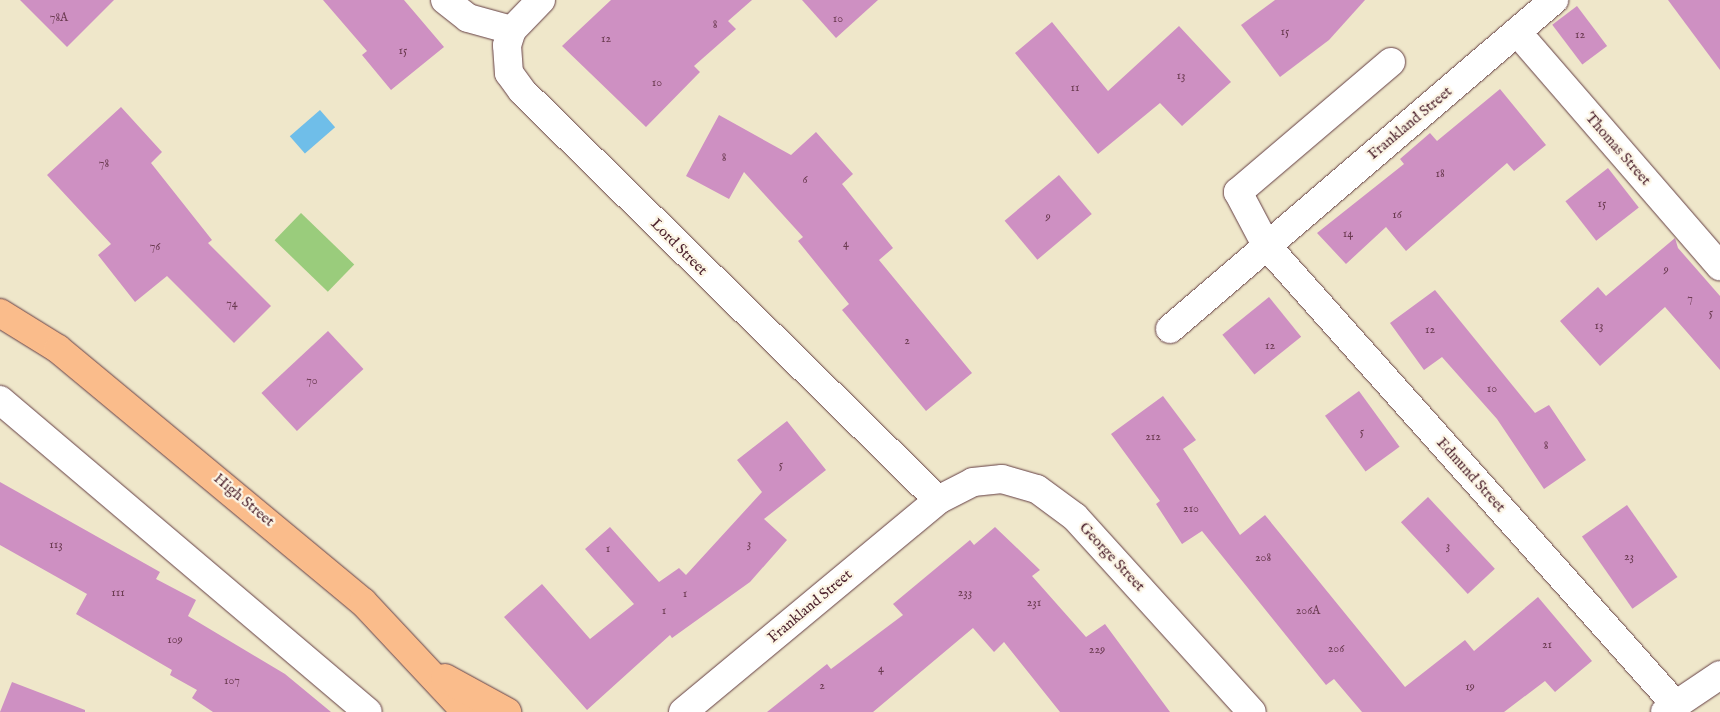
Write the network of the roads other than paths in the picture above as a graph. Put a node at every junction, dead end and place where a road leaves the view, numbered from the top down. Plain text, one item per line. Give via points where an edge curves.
1 (445, 0) edge
2 (541, 0) edge
3 (1554, 0) edge
4 (512, 30) junction
5 (1516, 32) junction
6 (1391, 62) dead end
7 (1266, 245) junction
8 (1720, 266) edge
9 (0, 313) edge
10 (1170, 329) dead end
11 (0, 400) edge
12 (938, 500) junction
13 (424, 666) junction
14 (1720, 675) edge
15 (1670, 708) edge
16 (368, 712) edge
17 (466, 712) edge
18 (507, 712) edge
19 (683, 712) edge
20 (1252, 712) edge

1 - 4 street via 468,18
2 - 4 street
3 - 5 street, Frankland Street
4 - 12 street, Lord Street via 506,61 522,91
5 - 7 street, Frankland Street
5 - 8 street, Thomas Street
6 - 7 street via 1238,192
7 - 10 street, Frankland Street
7 - 15 street, Edmund Street
9 - 13 main road, High Street via 58,349 230,488 363,602
11 - 16 street
12 - 19 street, Frankland Street
12 - 20 street, George Street via 974,482 1002,479 1019,481 1057,502 1097,538
13 - 17 main road, High Street
13 - 18 main road
14 - 15 street

